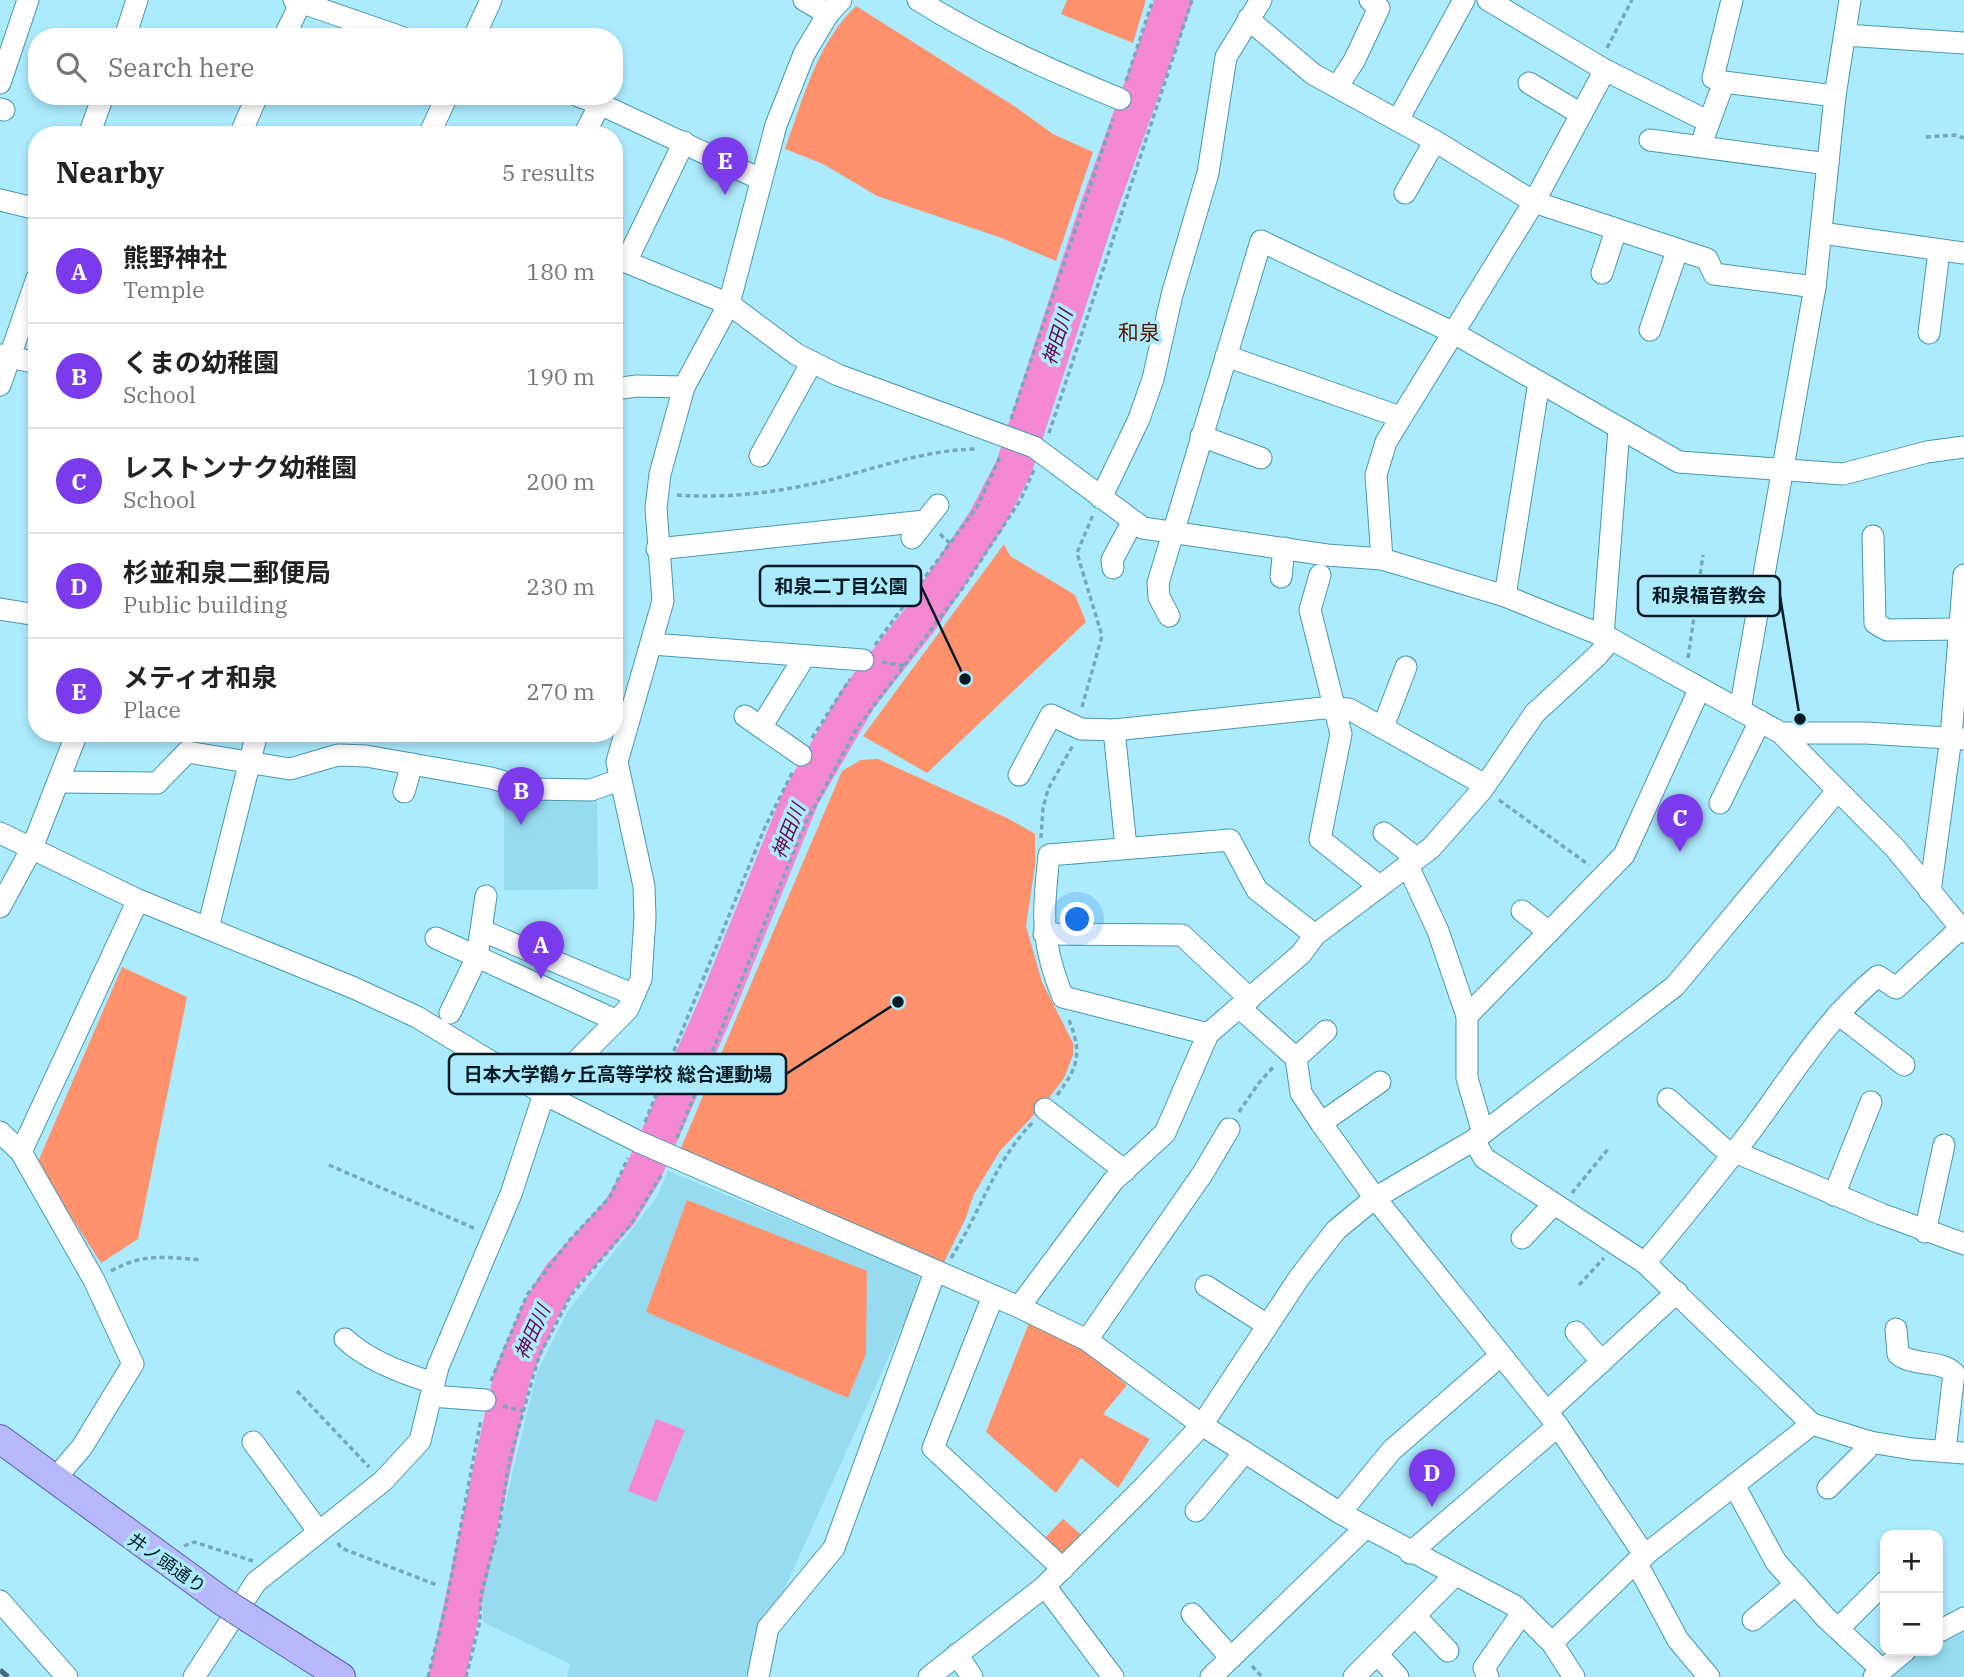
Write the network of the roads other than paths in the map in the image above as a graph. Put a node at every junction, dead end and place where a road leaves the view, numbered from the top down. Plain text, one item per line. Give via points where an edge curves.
1 (28, 0) edge
2 (137, 0) edge
3 (491, 0) edge
4 (804, 0) edge
5 (918, 0) edge
6 (1370, 0) edge
7 (1464, 0) edge
8 (1488, 0) edge
9 (1732, 0) edge
10 (1850, 0) edge
11 (299, 1) edge
12 (1253, 6) edge
13 (835, 7) edge
14 (128, 28) edge
15 (288, 28) edge
16 (376, 28) edge
17 (478, 28) edge
18 (1845, 35) junction
19 (1964, 43) edge
20 (1601, 68) junction
21 (1724, 82) junction
22 (0, 83) edge
23 (1530, 83) dead end
24 (1337, 87) junction
25 (1835, 96) junction
26 (1120, 99) road end
27 (100, 105) edge
28 (253, 105) edge
29 (443, 105) edge
30 (599, 105) edge
31 (602, 105) edge
32 (1581, 114) junction
33 (1398, 120) junction
34 (1709, 122) junction
35 (92, 126) edge
36 (244, 126) edge
37 (433, 126) edge
38 (589, 126) edge
39 (1650, 140) dead end
40 (1435, 141) junction
41 (684, 142) junction
42 (1701, 144) junction
43 (1828, 164) junction
44 (760, 180) junction
45 (1405, 193) dead end
46 (0, 200) edge
47 (1534, 202) junction
48 (28, 207) edge
49 (1616, 230) junction
50 (1821, 233) junction
51 (1677, 251) junction
52 (1939, 251) junction
53 (1964, 253) edge
54 (623, 254) edge
55 (623, 260) edge
56 (1602, 273) dead end
57 (1815, 288) junction
58 (28, 300) edge
59 (729, 304) junction
60 (1650, 330) dead end
61 (1452, 332) junction
62 (1929, 333) dead end
63 (5, 356) edge
64 (1226, 356) junction
65 (28, 361) edge
66 (812, 362) junction
67 (1539, 382) junction
68 (0, 385) edge
69 (684, 387) junction
70 (623, 388) edge
71 (1401, 417) junction
72 (1619, 429) junction
73 (1201, 436) junction
74 (1964, 447) edge
75 (760, 457) dead end
76 (1261, 458) dead end
77 (1784, 470) junction
78 (1101, 498) junction
79 (1133, 521) junction
80 (1172, 533) junction
81 (1873, 536) dead end
82 (912, 538) dead end
83 (1284, 548) junction
84 (657, 549) junction
85 (1382, 559) junction
86 (1114, 568) dead end
87 (1320, 575) dead end
88 (1964, 576) edge
89 (1281, 577) dead end
90 (1505, 596) junction
91 (0, 609) edge
92 (28, 613) edge
93 (1169, 616) dead end
94 (1958, 629) junction
95 (1607, 637) junction
96 (652, 645) junction
97 (805, 656) junction
98 (867, 660) road end
99 (1406, 667) dead end
100 (1692, 685) junction
101 (623, 705) edge
102 (1335, 708) junction
103 (1740, 710) junction
104 (1760, 721) junction
105 (1383, 727) junction
106 (1114, 730) junction
107 (1781, 733) junction
108 (1958, 738) edge
109 (74, 742) edge
110 (255, 742) edge
111 (620, 742) edge
112 (801, 755) road end
113 (249, 763) junction
114 (412, 764) junction
115 (1020, 775) dead end
116 (619, 780) junction
117 (58, 782) junction
118 (1484, 787) junction
119 (1837, 791) junction
120 (404, 792) dead end
121 (1720, 803) dead end
122 (0, 833) edge
123 (1384, 833) dead end
124 (1126, 847) junction
125 (32, 848) junction
126 (1412, 862) junction
127 (1379, 886) junction
128 (1930, 892) junction
129 (486, 896) dead end
130 (138, 900) junction
131 (0, 908) edge
132 (1522, 911) dead end
133 (208, 928) junction
134 (1963, 930) edge
135 (483, 931) junction
136 (1549, 932) junction
137 (1044, 934) junction
138 (1315, 935) junction
139 (436, 938) dead end
140 (477, 957) junction
141 (587, 975) junction
142 (634, 995) junction
143 (1245, 1004) junction
144 (582, 1006) junction
145 (450, 1013) dead end
146 (1838, 1014) junction
147 (1467, 1016) junction
148 (615, 1020) junction
149 (1326, 1031) dead end
150 (1208, 1034) junction
151 (1292, 1055) junction
152 (1904, 1065) dead end
153 (1380, 1082) dead end
154 (544, 1094) junction
155 (1668, 1099) dead end
156 (1871, 1102) dead end
157 (1045, 1109) road end
158 (1321, 1123) junction
159 (1230, 1129) road end
160 (0, 1132) edge
161 (1478, 1136) junction
162 (1944, 1145) dead end
163 (21, 1152) junction
164 (1734, 1154) junction
165 (1125, 1171) junction
166 (1834, 1195) junction
167 (1375, 1198) junction
168 (1557, 1206) junction
169 (1925, 1232) junction
170 (1522, 1238) dead end
171 (1964, 1244) edge
172 (1646, 1263) junction
173 (938, 1273) junction
174 (1206, 1286) dead end
175 (1677, 1292) junction
176 (993, 1296) junction
177 (1020, 1307) junction
178 (1267, 1325) junction
179 (1896, 1329) dead end
180 (1576, 1332) dead end
181 (345, 1339) dead end
182 (1087, 1340) junction
183 (1501, 1354) junction
184 (1602, 1362) junction
185 (433, 1390) junction
186 (485, 1400) road end
187 (1553, 1419) junction
188 (1812, 1424) junction
189 (1202, 1425) junction
190 (0, 1439) edge
191 (253, 1442) dead end
192 (1870, 1442) junction
193 (1955, 1451) edge
194 (1245, 1452) junction
195 (54, 1480) junction
196 (1734, 1485) junction
197 (1828, 1488) dead end
198 (1196, 1511) dead end
199 (1340, 1513) junction
200 (1364, 1529) junction
201 (323, 1530) junction
202 (1410, 1553) junction
203 (1640, 1559) junction
204 (1063, 1569) junction
205 (1455, 1575) junction
206 (1794, 1585) junction
207 (1045, 1586) junction
208 (1880, 1588) edge
209 (0, 1601) edge
210 (1522, 1613) junction
211 (1192, 1614) dead end
212 (1415, 1616) junction
213 (1964, 1618) edge
214 (1753, 1620) dead end
215 (1838, 1629) junction
216 (1943, 1629) edge
217 (1552, 1643) junction
218 (1448, 1651) dead end
219 (957, 1654) junction
220 (1377, 1654) junction
221 (1899, 1656) edge
222 (1231, 1658) junction
223 (764, 1672) edge
224 (54, 1673) edge
225 (1878, 1673) edge
226 (194, 1677) edge
227 (341, 1677) edge
228 (929, 1677) edge
229 (971, 1677) edge
230 (1113, 1677) edge
231 (1210, 1677) edge
232 (1354, 1677) edge
233 (1398, 1677) edge
234 (1488, 1677) edge
235 (1574, 1677) edge
236 (1709, 1677) edge

1 - 22 street
2 - 14 street
3 - 17 street
4 - 13 street
5 - 26 street via 1041,66
6 - 24 street via 1379,8
7 - 33 street
8 - 20 street
9 - 21 street via 1713,78
10 - 18 street
11 - 15 street
11 - 16 street
12 - 24 street via 1313,74
12 - 78 street via 1226,57 1208,173 1153,379
13 - 44 street via 804,54
18 - 19 street
18 - 25 street
20 - 32 street
20 - 34 street
21 - 25 street
21 - 34 street
23 - 32 street
24 - 33 street
25 - 43 street
27 - 35 street
28 - 36 street
29 - 37 street
30 - 38 street
31 - 41 street
32 - 47 street
33 - 40 street
34 - 42 street
39 - 42 street
40 - 45 street
40 - 47 street
41 - 44 street
41 - 54 street
42 - 43 street
43 - 50 street
44 - 59 street
46 - 48 street
47 - 49 street
47 - 61 street
49 - 51 street
49 - 56 street
50 - 52 street
50 - 57 street
51 - 57 street via 1707,259 1714,274
51 - 60 street
52 - 53 street
52 - 62 street
55 - 59 street
57 - 77 street
58 - 63 street
59 - 66 street
59 - 69 street
61 - 64 street via 1261,241
61 - 67 street
61 - 71 street
63 - 65 street
63 - 68 street
64 - 71 street
64 - 73 street
66 - 75 street
66 - 78 street via 1009,436 1038,450
67 - 72 street
67 - 90 street
69 - 70 street
69 - 84 street via 658,493
71 - 85 street via 1378,458
72 - 77 street via 1679,462
72 - 95 street
73 - 76 street
73 - 80 street
74 - 77 street via 1843,474
77 - 103 street
78 - 79 street
79 - 80 street via 1143,528
79 - 86 street via 1112,561
80 - 83 street
80 - 93 street via 1158,583
81 - 94 street via 1875,623 1887,630
82 - 84 street via 931,513
83 - 85 street
83 - 89 street
84 - 96 street via 663,601
85 - 90 street
87 - 102 street via 1310,610
88 - 94 street
90 - 95 street
91 - 92 street
94 - 108 street
95 - 100 street
95 - 118 street via 1598,655 1535,713
96 - 97 street
96 - 101 street
97 - 98 street
97 - 112 street via 753,722
99 - 105 street
100 - 103 street
100 - 136 street via 1624,855
102 - 105 street via 1349,709
102 - 106 street
102 - 127 street via 1341,734 1320,839
103 - 104 street
104 - 107 street
104 - 121 street
105 - 118 street
106 - 115 street via 1081,729 1051,715
106 - 124 street
107 - 108 street
107 - 119 street
108 - 128 street
109 - 117 street
110 - 113 street
111 - 116 street
113 - 114 street via 290,769 338,755
113 - 117 street via 187,752 157,783
113 - 133 street
114 - 116 street via 530,789 591,790
114 - 120 street
116 - 142 street via 644,886 641,979
117 - 125 street
118 - 126 street via 1431,848
119 - 128 street via 1895,848
119 - 161 street via 1675,986
122 - 125 street
123 - 126 street
124 - 137 street via 1049,855
124 - 138 street via 1230,840 1257,890
125 - 130 street
125 - 131 street
126 - 127 street
126 - 147 street
127 - 138 street
128 - 134 street
129 - 135 street
130 - 133 street
130 - 163 street
132 - 136 street
133 - 154 street via 417,1017
134 - 146 street via 1896,988 1878,976
135 - 140 street
135 - 141 street
136 - 147 street
137 - 143 street via 1182,935
137 - 150 street via 1063,997
138 - 143 street via 1301,954
139 - 140 street
140 - 144 street
140 - 145 street
141 - 142 street
141 - 144 street
142 - 148 street via 628,1009
143 - 150 street
143 - 151 street
144 - 148 street
146 - 152 street
146 - 164 street via 1808,1048
147 - 161 street via 1467,1078
148 - 154 street
149 - 151 street
150 - 165 street via 1165,1133
151 - 158 street via 1301,1093
153 - 158 street
154 - 173 street via 640,1142
154 - 185 street
155 - 164 street
156 - 166 street
157 - 165 street
158 - 167 street
159 - 182 street
160 - 163 street
161 - 167 street
161 - 168 street via 1484,1158
162 - 169 street
163 - 195 street via 94,1280 133,1364 82,1447
164 - 166 street
164 - 172 street
165 - 177 street
166 - 169 street
167 - 178 street via 1336,1230
167 - 183 street
168 - 170 street
168 - 172 street
169 - 171 street
172 - 175 street
173 - 176 street
173 - 223 street via 834,1548 768,1628
174 - 178 street
175 - 184 street
175 - 188 street
176 - 177 street
176 - 204 street via 933,1448
177 - 182 street
178 - 189 street
179 - 193 street via 1898,1354 1905,1360 1947,1367 1954,1374
180 - 184 street
181 - 185 street via 357,1350
182 - 189 street
183 - 187 street
183 - 199 street via 1392,1450
184 - 187 street
185 - 186 street
185 - 201 street via 420,1441 383,1481
187 - 202 street
187 - 203 street
188 - 192 street
188 - 196 street
189 - 194 street
189 - 204 street
190 - 195 main road, 井ノ頭通り
191 - 201 street
192 - 193 street
192 - 197 street
194 - 198 street
194 - 199 street
195 - 227 main road, 井ノ頭通り, bridge via 222,1601
196 - 203 street
196 - 206 street via 1776,1562
199 - 200 street
200 - 202 street
200 - 222 street
201 - 226 street via 256,1582
202 - 205 street
203 - 217 street
203 - 236 street via 1678,1640
204 - 207 street
205 - 210 street
205 - 212 street
206 - 214 street
206 - 215 street
207 - 219 street
207 - 230 street
208 - 215 street
209 - 224 street
210 - 217 street
210 - 234 street via 1485,1668
211 - 222 street
212 - 218 street
212 - 220 street
213 - 216 street
215 - 225 street
217 - 235 street
219 - 228 street
219 - 229 street
220 - 232 street
220 - 233 street
221 - 225 street
222 - 231 street

